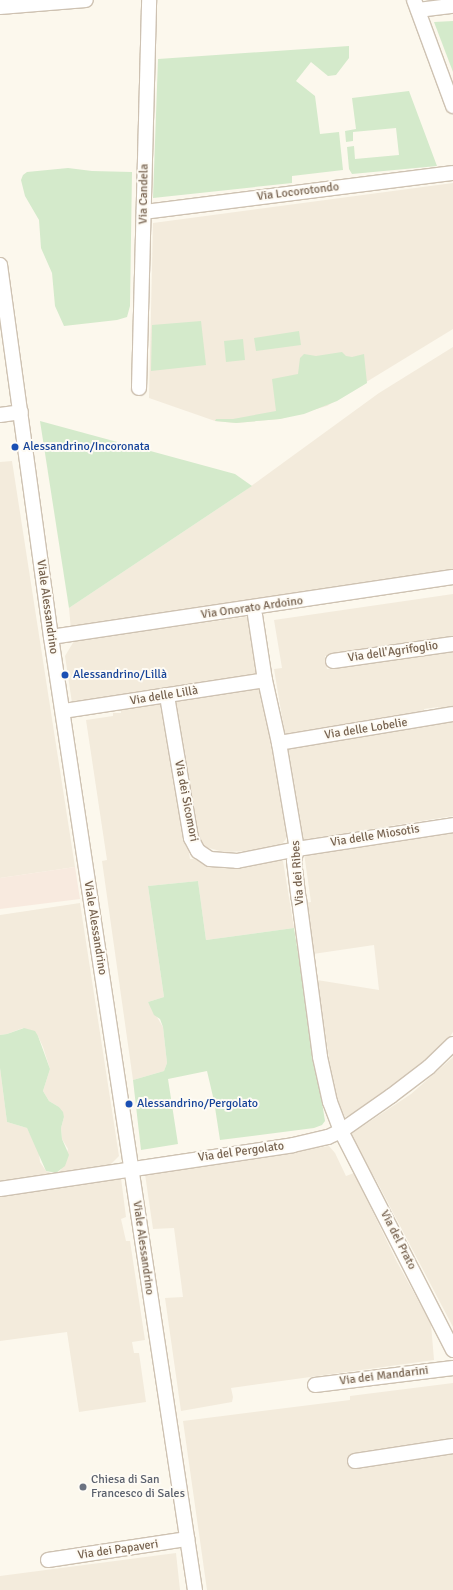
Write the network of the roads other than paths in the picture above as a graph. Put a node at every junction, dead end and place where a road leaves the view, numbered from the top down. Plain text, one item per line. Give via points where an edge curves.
1 (86, 0) edge
2 (149, 0) edge
3 (416, 5) edge
4 (453, 6) edge
5 (0, 7) edge
6 (453, 106) edge
7 (453, 172) edge
8 (144, 212) junction
9 (0, 265) edge
10 (139, 388) dead end
11 (20, 412) junction
12 (0, 414) edge
13 (453, 577) edge
14 (255, 615) dead end
15 (51, 637) junction
16 (453, 644) edge
17 (333, 661) dead end
18 (265, 680) junction
19 (167, 696) junction
20 (63, 711) junction
21 (453, 714) edge
22 (279, 743) junction
23 (453, 825) edge
24 (297, 849) junction
25 (453, 1044) edge
26 (341, 1131) junction
27 (131, 1168) junction
28 (0, 1189) edge
29 (453, 1350) edge
30 (453, 1368) edge
31 (315, 1385) dead end
32 (453, 1446) edge
33 (355, 1461) dead end
34 (187, 1540) junction
35 (48, 1560) dead end
36 (195, 1590) edge

1 - 5 street
2 - 8 street, Via Candela
3 - 4 street
3 - 6 street
7 - 8 street, Via Locorotondo
8 - 10 street, Via Candela
9 - 11 street, Viale Alessandrino
11 - 12 street
11 - 15 street, Viale Alessandrino
13 - 15 street, Via Onorato Ardoino
14 - 18 street, Via dei Ribes
15 - 20 street, Viale Alessandrino
16 - 17 street, Via dell'Agrifoglio
18 - 19 street, Via delle Lillà
18 - 22 street, Via dei Ribes
19 - 20 street, Via delle Lillà
19 - 24 street, Via dei Sicomori via 190,833 198,851 215,860 231,862
20 - 27 street, Viale Alessandrino
21 - 22 street, Via delle Lobelie
22 - 24 street, Via dei Ribes
23 - 24 street, Via delle Miosotis
24 - 26 street, Via dei Ribes via 294,861 320,1058 330,1102
25 - 26 street, Via del Pergolato via 424,1071
26 - 27 street, Via del Pergolato via 322,1139 293,1145
26 - 29 street, Via del Prato
27 - 28 street, Via del Pergolato
27 - 34 street, Viale Alessandrino
30 - 31 street, Via dei Mandarini
32 - 33 street
34 - 35 street, Via dei Papaveri
34 - 36 street, Viale Alessandrino

